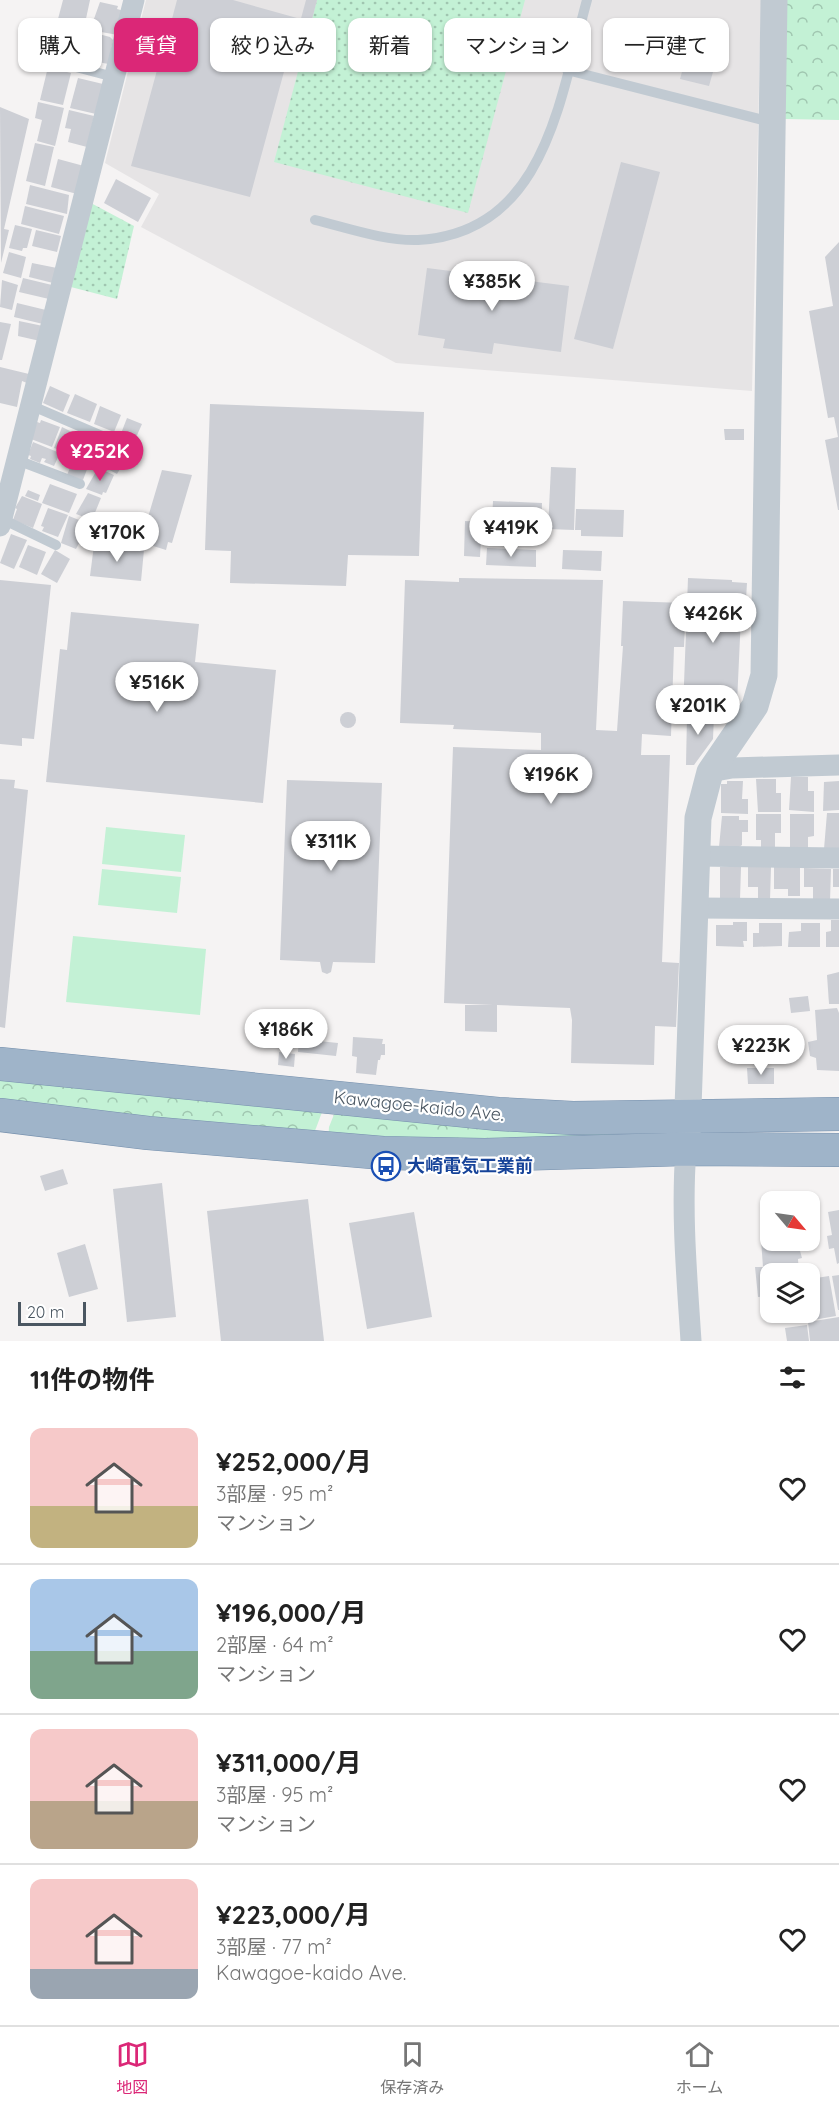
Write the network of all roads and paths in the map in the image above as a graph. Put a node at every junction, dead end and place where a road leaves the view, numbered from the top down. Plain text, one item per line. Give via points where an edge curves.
1 (133, 0) edge
2 (587, 0) edge
3 (774, 0) edge
4 (582, 18) edge
5 (95, 72) edge
6 (566, 72) edge
7 (575, 72) edge
8 (114, 77) junction
9 (772, 122) junction
10 (315, 220) dead end
11 (30, 405) junction
12 (107, 438) dead end
13 (17, 460) junction
14 (80, 484) dead end
15 (1, 523) edge
16 (56, 545) dead end
17 (839, 765) edge
18 (710, 772) junction
19 (698, 856) junction
20 (839, 858) edge
21 (697, 908) junction
22 (839, 909) edge
23 (0, 1064) edge
24 (839, 1114) edge
25 (0, 1115) edge
26 (687, 1117) junction
27 (687, 1149) junction
28 (839, 1150) edge
29 (692, 1341) edge

1 - 8 street
2 - 4 lane
3 - 9 street
5 - 8 lane
6 - 10 lane via 536,165 521,189 496,213 469,228 416,240
7 - 9 lane
8 - 11 street
9 - 18 street via 764,675 755,706
11 - 12 lane
11 - 13 street
13 - 14 lane
13 - 15 street
15 - 16 lane
17 - 18 street
18 - 19 street via 698,818
19 - 20 street
19 - 21 street
21 - 22 street
21 - 26 street
23 - 26 highway, Kawagoe-kaido Ave. via 498,1114
24 - 26 highway, Kawagoe-kaido Ave.
25 - 27 highway via 170,1135 384,1153 485,1155
26 - 27 street
27 - 28 highway
27 - 29 street via 686,1273

